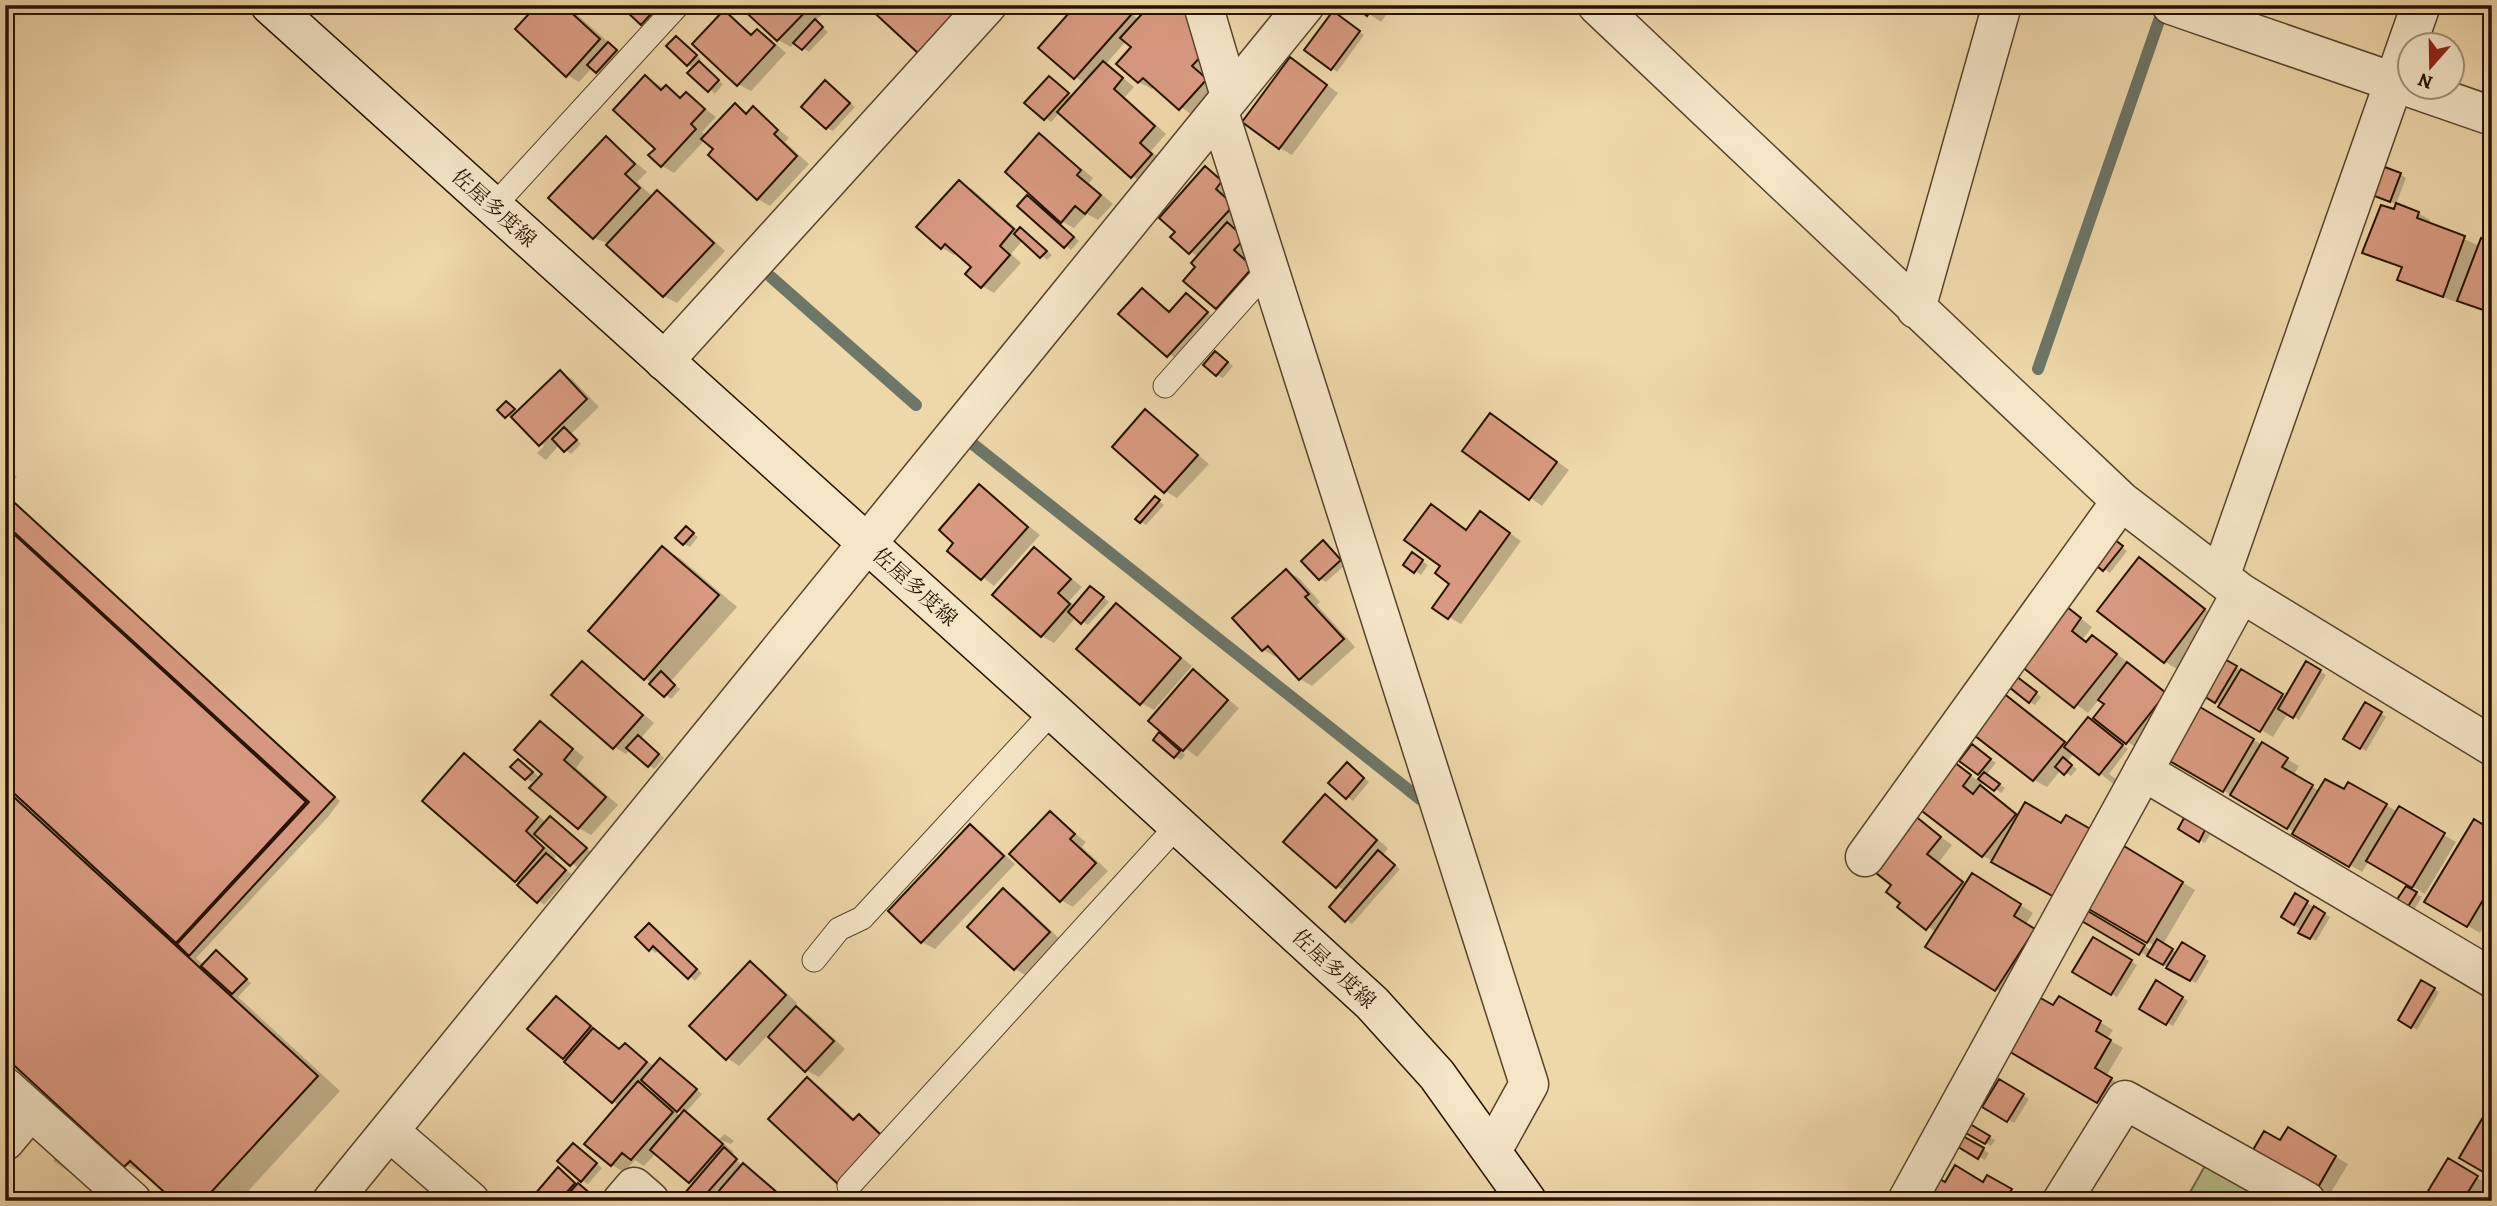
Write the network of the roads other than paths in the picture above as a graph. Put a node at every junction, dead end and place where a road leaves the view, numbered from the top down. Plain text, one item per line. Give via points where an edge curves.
1 (270, 5) edge
2 (678, 5) edge
3 (988, 5) edge
4 (1203, 5) edge
5 (1305, 5) edge
6 (1597, 5) edge
7 (2002, 5) edge
8 (2171, 5) edge
9 (2421, 5) edge
10 (2394, 82) junction
11 (1224, 104) junction
12 (2492, 116) edge
13 (494, 207) junction
14 (1269, 269) junction
15 (1916, 309) junction
16 (664, 361) junction
17 (1165, 386) dead end
18 (2121, 501) junction
19 (867, 544) junction
20 (2230, 585) junction
21 (1053, 711) junction
22 (2492, 746) edge
23 (2143, 771) junction
24 (1177, 825) junction
25 (1864, 857) dead end
26 (814, 960) dead end
27 (2492, 978) edge
28 (18, 1098) edge
29 (389, 1131) junction
30 (5, 1141) edge
31 (1492, 1151) junction
32 (849, 1186) dead end
33 (132, 1201) edge
34 (332, 1201) edge
35 (470, 1201) edge
36 (622, 1201) edge
37 (650, 1201) edge
38 (1527, 1201) edge
39 (1907, 1201) edge
40 (2062, 1201) edge
41 (2306, 1201) edge

1 - 13 street, 佐屋多度線
2 - 13 lane
3 - 16 street
4 - 11 street
5 - 11 street
6 - 15 street
7 - 15 street
8 - 10 street
9 - 10 street
10 - 12 street
10 - 20 street
11 - 14 street
11 - 19 street
13 - 16 street, 佐屋多度線
14 - 17 lane
14 - 31 street via 1529,1084
15 - 18 street
16 - 19 street, 佐屋多度線
18 - 20 street
18 - 25 street
19 - 21 street, 佐屋多度線
19 - 29 street
20 - 22 street
20 - 23 street
21 - 24 street, 佐屋多度線
21 - 26 lane via 862,918 839,929
23 - 27 street
23 - 39 street
24 - 31 street, 佐屋多度線 via 1372,1003 1437,1075
24 - 32 lane
28 - 30 street
28 - 33 street
29 - 34 street
29 - 35 street
31 - 38 street, 佐屋多度線
36 - 37 street via 634,1187
40 - 41 street via 2124,1100

